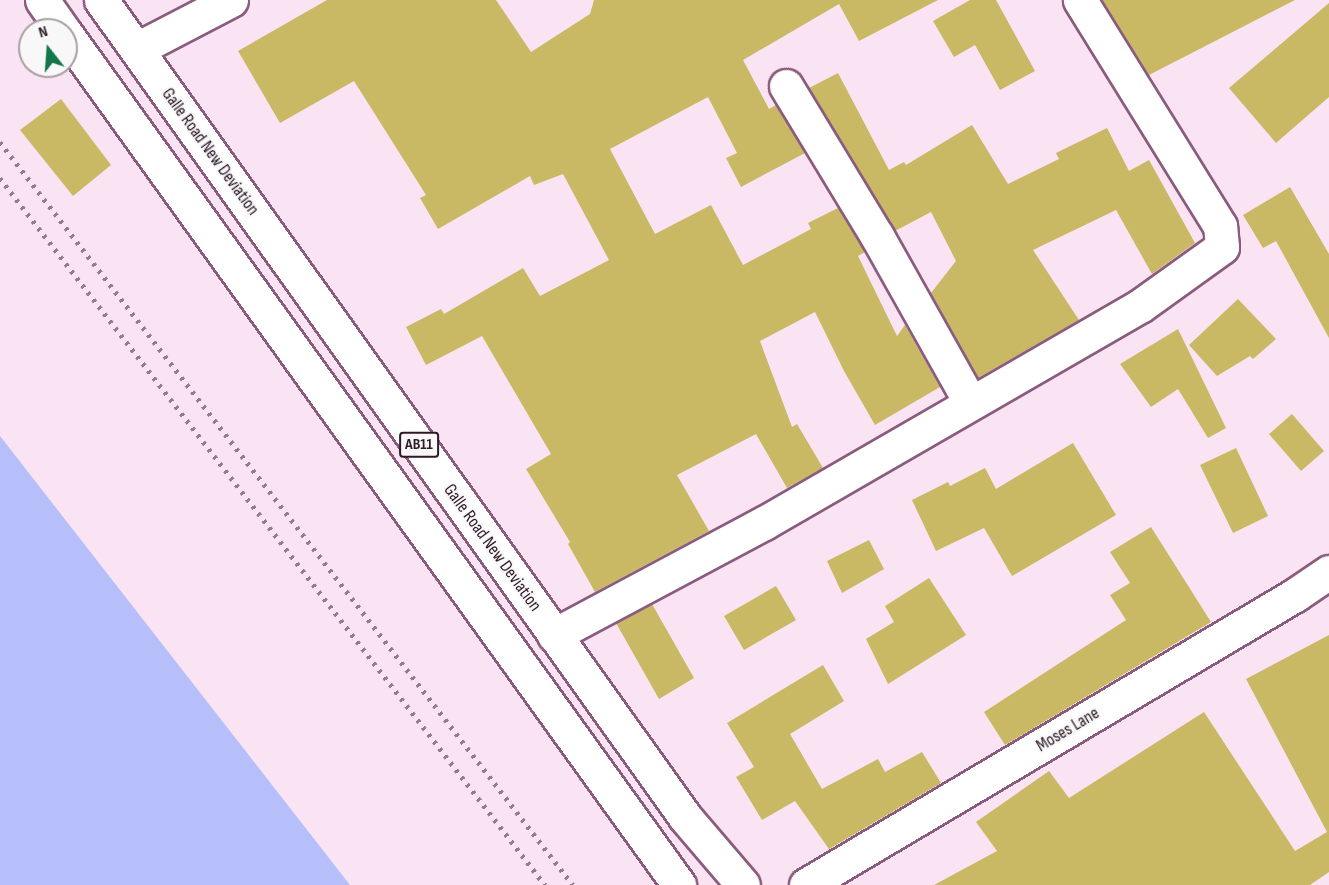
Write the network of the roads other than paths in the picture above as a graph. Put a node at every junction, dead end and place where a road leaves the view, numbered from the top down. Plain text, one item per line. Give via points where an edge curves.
1 (42, 0) edge
2 (101, 0) edge
3 (231, 0) edge
4 (1080, 0) edge
5 (55, 18) edge
6 (78, 50) edge
7 (137, 50) junction
8 (786, 86) dead end
9 (970, 402) junction
10 (1329, 572) edge
11 (554, 634) junction
12 (679, 885) edge
13 (743, 885) edge
14 (806, 885) edge

1 - 5 main road, AB11
2 - 7 main road, Galle Road New Deviation / AB11
3 - 7 main road
4 - 9 main road via 1220,226 1222,247 1140,306
6 - 12 main road, AB11
7 - 11 main road, Galle Road New Deviation / AB11
8 - 9 main road via 877,236
9 - 11 main road via 765,523
10 - 14 main road, Moses Lane
11 - 13 main road, Galle Road New Deviation / AB11 via 685,817

